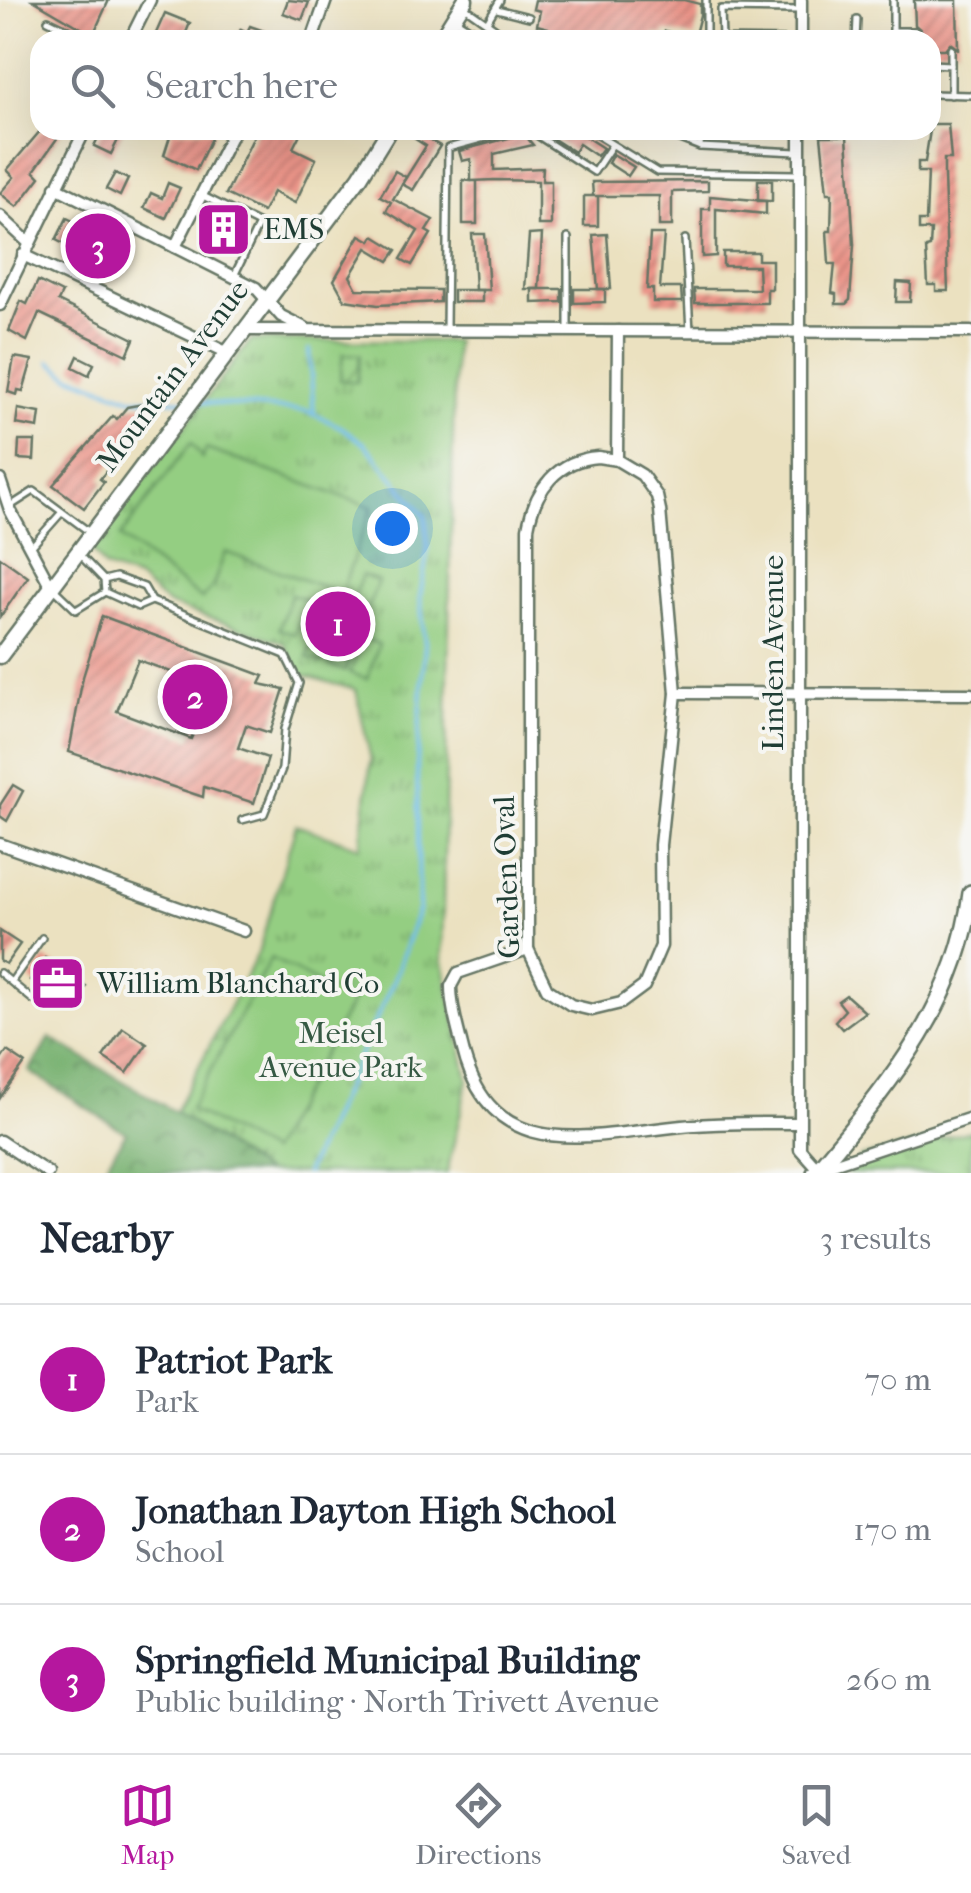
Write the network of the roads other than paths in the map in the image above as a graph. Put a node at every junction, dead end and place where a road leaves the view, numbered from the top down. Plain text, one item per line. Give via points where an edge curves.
1 (150, 0) edge
2 (326, 0) edge
3 (500, 0) edge
4 (706, 0) edge
5 (721, 0) edge
6 (893, 0) edge
7 (801, 5) edge
8 (459, 8) edge
9 (497, 9) junction
10 (721, 9) junction
11 (529, 18) dead end
12 (857, 19) dead end
13 (48, 20) dead end
14 (487, 22) junction
15 (68, 30) edge
16 (135, 30) edge
17 (316, 30) edge
18 (446, 30) edge
19 (479, 30) edge
20 (492, 30) edge
21 (706, 30) edge
22 (722, 30) edge
23 (800, 30) edge
24 (856, 30) edge
25 (893, 30) edge
26 (951, 49) dead end
27 (941, 64) edge
28 (951, 64) junction
29 (941, 94) edge
30 (951, 95) junction
31 (971, 95) edge
32 (80, 140) edge
33 (229, 140) edge
34 (379, 140) edge
35 (477, 140) edge
36 (544, 140) edge
37 (604, 140) edge
38 (682, 140) edge
39 (701, 140) edge
40 (800, 140) edge
41 (612, 145) junction
42 (700, 147) junction
43 (800, 153) junction
44 (800, 174) junction
45 (56, 187) junction
46 (201, 195) junction
47 (0, 217) edge
48 (568, 238) dead end
49 (685, 239) dead end
50 (28, 242) junction
51 (175, 247) junction
52 (22, 255) junction
53 (234, 277) junction
54 (267, 299) junction
55 (0, 305) edge
56 (244, 330) junction
57 (310, 330) junction
58 (446, 330) junction
59 (568, 331) junction
60 (618, 331) junction
61 (690, 331) junction
62 (800, 331) junction
63 (971, 332) edge
64 (226, 352) junction
65 (618, 460) junction
66 (0, 480) edge
67 (9, 507) junction
68 (62, 512) junction
69 (90, 532) junction
70 (31, 547) junction
71 (76, 551) junction
72 (104, 580) junction
73 (50, 585) junction
74 (105, 592) junction
75 (152, 602) junction
76 (0, 656) edge
77 (676, 693) junction
78 (798, 694) junction
79 (971, 694) edge
80 (242, 820) dead end
81 (0, 844) edge
82 (971, 893) edge
83 (244, 931) dead end
84 (42, 938) dead end
85 (528, 950) junction
86 (0, 972) edge
87 (12, 981) junction
88 (34, 1000) dead end
89 (971, 1118) edge
90 (798, 1123) junction
91 (0, 1141) edge
92 (816, 1171) edge
93 (48, 1173) edge

1 - 16 street
2 - 17 street
3 - 9 lane
4 - 21 lane
5 - 10 lane
6 - 25 lane
7 - 10 lane
7 - 23 street
8 - 14 lane
8 - 18 street
8 - 19 lane
9 - 11 lane
9 - 14 lane
10 - 22 lane
12 - 24 lane
13 - 15 lane
14 - 20 lane
26 - 28 lane
27 - 28 lane
28 - 30 lane
29 - 30 lane
30 - 31 lane
32 - 45 street
33 - 46 street
34 - 54 street, Mountain Avenue via 360,178
35 - 58 lane via 448,148
36 - 41 lane via 594,172
37 - 41 lane
38 - 42 lane
39 - 42 lane
40 - 43 street, Linden Avenue
41 - 44 lane via 657,172
42 - 43 lane
43 - 44 street, Linden Avenue
44 - 62 street, Linden Avenue
45 - 50 street
45 - 51 street
46 - 51 street
46 - 53 lane via 259,224
47 - 50 street
48 - 59 lane
49 - 61 lane
50 - 52 street
51 - 53 street
52 - 55 street
52 - 64 street
53 - 54 street
54 - 56 street, Mountain Avenue
54 - 57 street via 281,316
56 - 57 street
56 - 64 street, Mountain Avenue
57 - 58 street
58 - 59 street
59 - 60 street
60 - 61 street
60 - 65 street
61 - 62 street
62 - 63 street
62 - 78 street, Linden Avenue
64 - 69 street, Mountain Avenue
65 - 77 street, Garden Oval via 642,474 657,496
65 - 85 street, Garden Oval via 572,462 547,482 531,512
66 - 67 street
67 - 68 lane via 34,491
67 - 70 street
68 - 69 lane
68 - 70 lane
69 - 71 street, Mountain Avenue
70 - 73 street
71 - 72 lane
71 - 73 street, Mountain Avenue
72 - 74 lane
72 - 75 lane via 116,576 144,587
73 - 74 lane via 76,610
73 - 76 street, Mountain Avenue
74 - 75 lane via 138,607
75 - 80 lane via 277,648 299,683 273,798 264,814
77 - 78 street
77 - 85 street, Garden Oval via 660,845 661,946 652,974 620,1003 585,1010 547,988
78 - 79 street
78 - 90 street, Linden Avenue
81 - 83 street
82 - 92 main road via 942,1000 879,1100
84 - 87 lane
85 - 90 street via 458,973 451,986 470,1076 508,1122 556,1137
86 - 87 lane
87 - 88 lane
89 - 92 street
90 - 92 street, Linden Avenue via 800,1149
91 - 93 street

